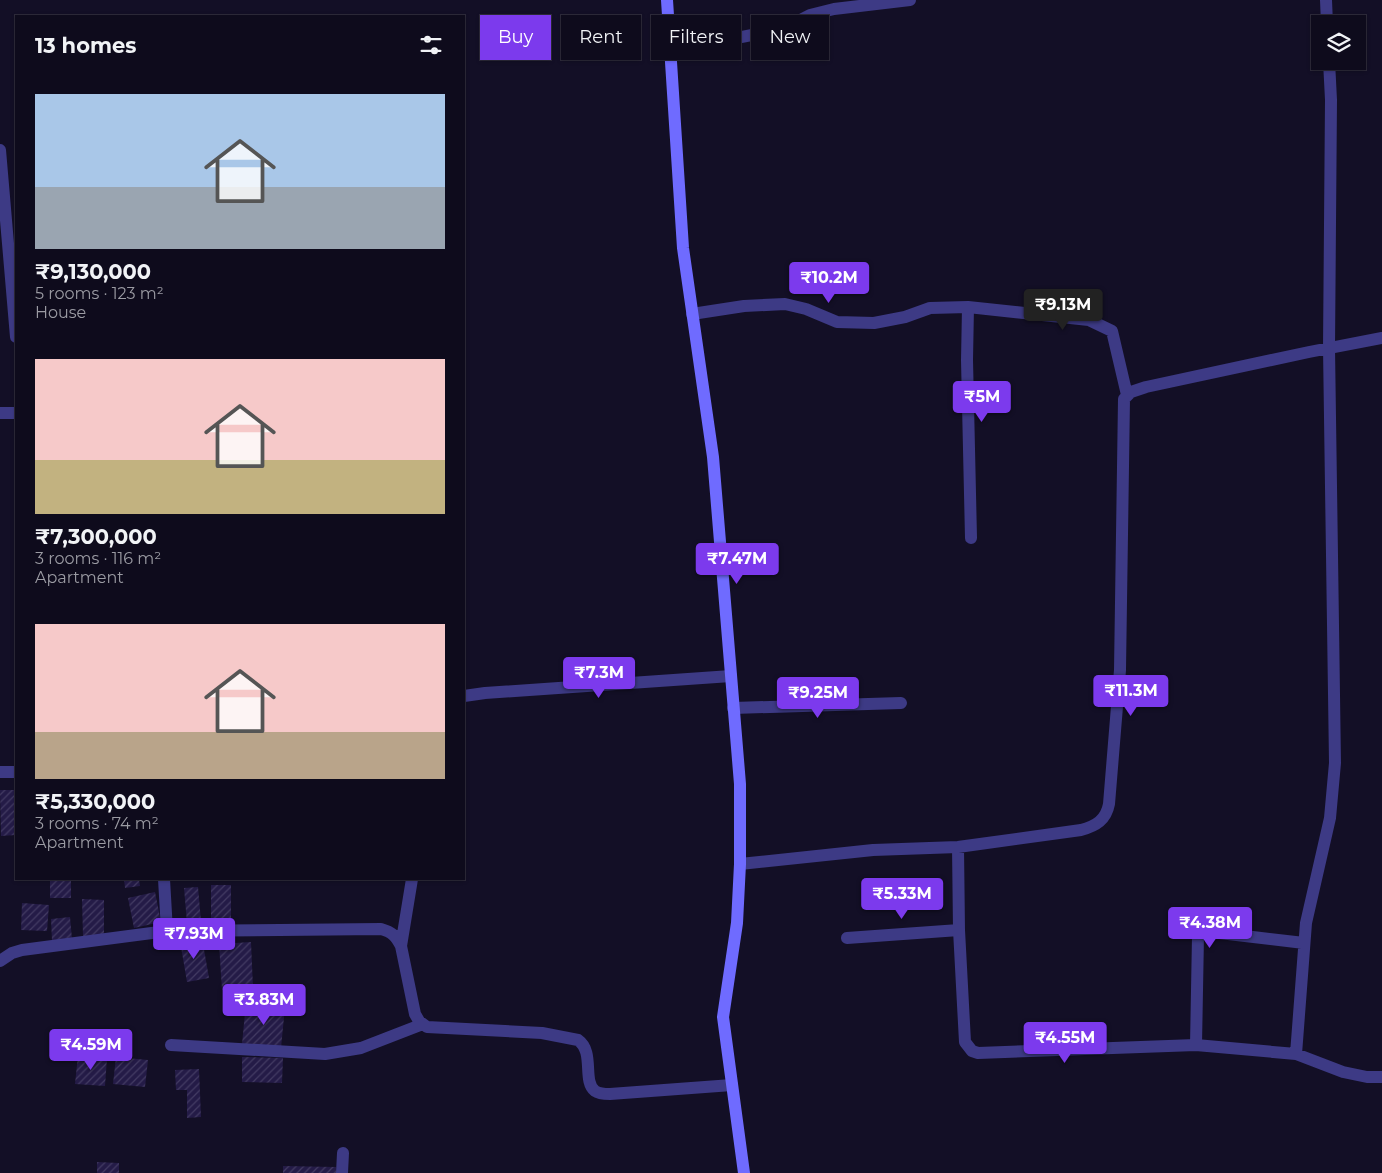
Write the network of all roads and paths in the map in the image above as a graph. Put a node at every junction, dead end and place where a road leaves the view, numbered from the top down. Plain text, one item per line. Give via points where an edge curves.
1 (667, 0) edge
2 (910, 0) edge
3 (1326, 0) edge
4 (668, 15) edge
5 (1327, 15) edge
6 (741, 37) edge
7 (671, 60) edge
8 (1329, 70) edge
9 (0, 150) edge
10 (968, 307) junction
11 (692, 314) junction
12 (15, 325) edge
13 (1382, 338) edge
14 (1329, 348) junction
15 (1126, 395) junction
16 (0, 413) edge
17 (15, 413) edge
18 (971, 538) dead end
19 (731, 676) junction
20 (465, 696) edge
21 (901, 703) dead end
22 (733, 708) junction
23 (0, 772) edge
24 (15, 772) edge
25 (958, 847) junction
26 (740, 864) junction
27 (164, 880) edge
28 (412, 880) edge
29 (959, 930) junction
30 (167, 931) junction
31 (847, 938) dead end
32 (1304, 943) junction
33 (401, 946) junction
34 (0, 961) edge
35 (422, 1024) junction
36 (171, 1045) dead end
37 (1196, 1045) junction
38 (1296, 1054) junction
39 (1382, 1077) edge
40 (732, 1085) junction
41 (343, 1154) dead end
42 (342, 1173) edge
43 (744, 1173) edge

1 - 4 street
2 - 6 street via 834,10 810,16 783,29
3 - 5 street
7 - 11 street via 683,248
8 - 14 street
9 - 12 street
10 - 11 street via 930,308 874,323 837,322 785,304
10 - 15 street via 1089,320 1112,331
10 - 18 street via 966,360
11 - 19 street via 713,458
13 - 14 street
14 - 15 street via 1146,387
14 - 32 street via 1335,763 1330,818 1310,901
15 - 25 street via 1118,703 1107,813 1096,824 1081,830
16 - 17 street
19 - 20 street
19 - 22 street
21 - 22 street
22 - 26 street via 740,784
23 - 24 street
25 - 26 street via 873,850
25 - 29 street
26 - 40 street via 737,924 723,1017
27 - 30 street
28 - 33 street
29 - 31 street
29 - 37 street via 965,1042 972,1051
30 - 33 street via 381,929 392,932
30 - 34 street via 22,950
32 - 37 street via 1211,932 1198,936
32 - 38 street
33 - 35 street via 415,1014
35 - 36 street via 361,1048 325,1054
35 - 40 street via 427,1027 542,1033 578,1040 586,1049 590,1085 600,1093
37 - 38 street
38 - 39 street via 1348,1073
40 - 43 street
41 - 42 street

